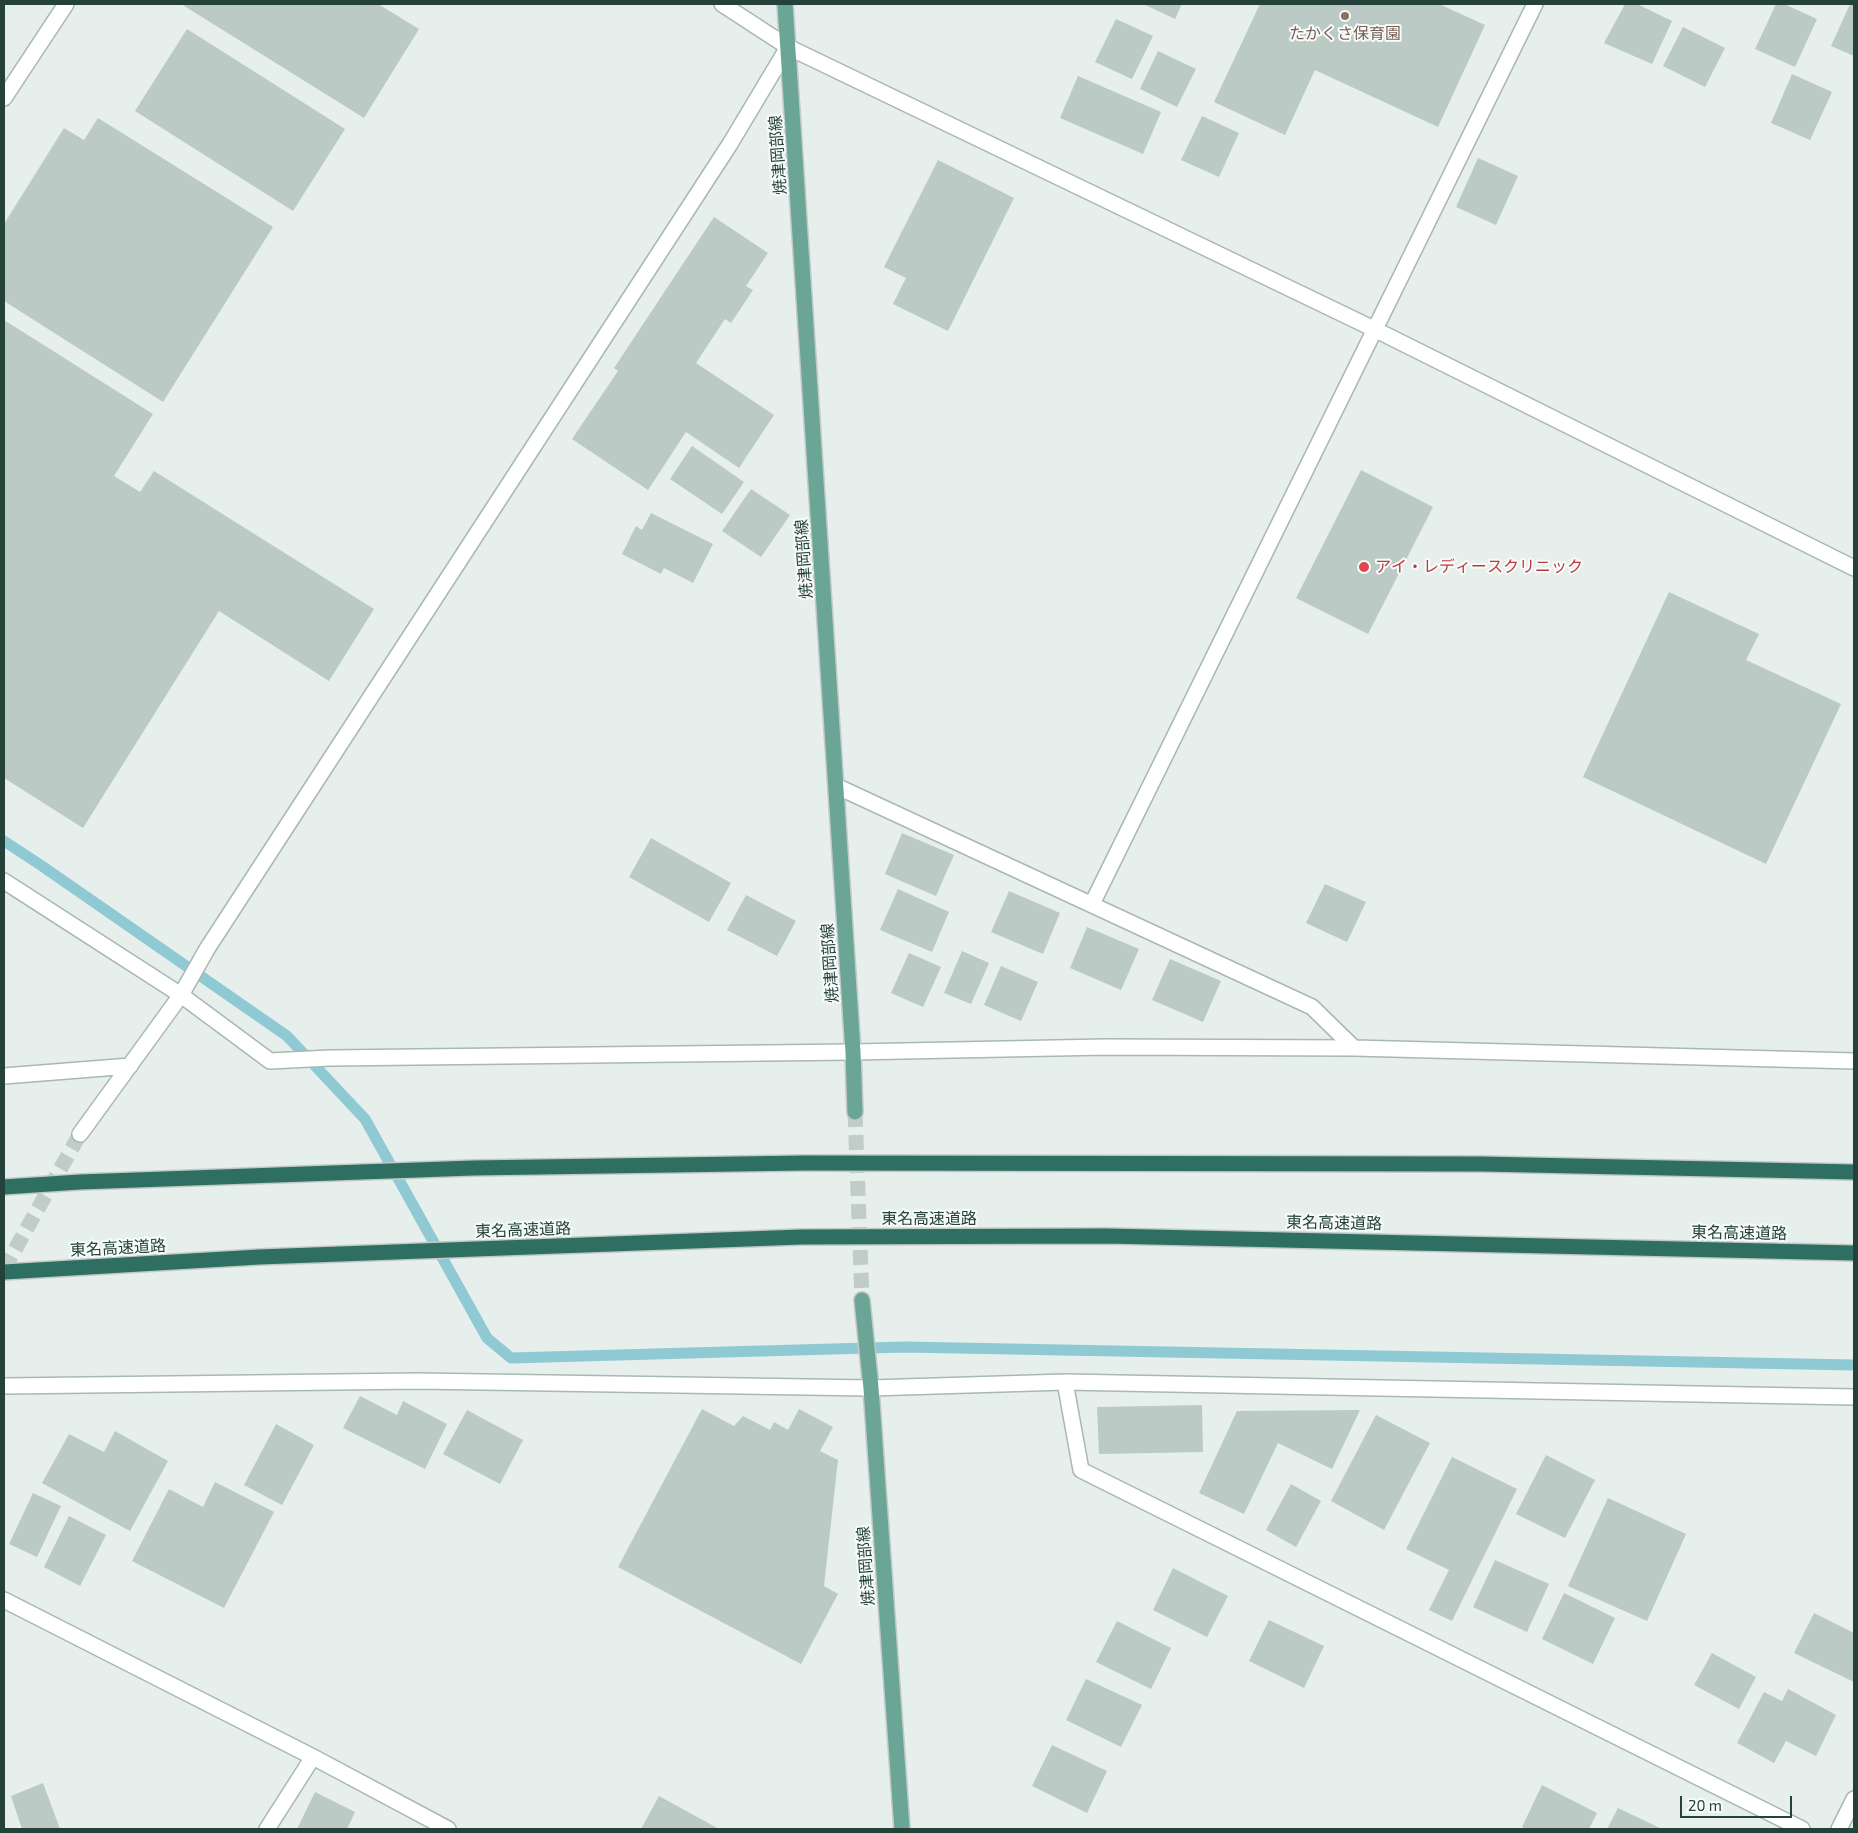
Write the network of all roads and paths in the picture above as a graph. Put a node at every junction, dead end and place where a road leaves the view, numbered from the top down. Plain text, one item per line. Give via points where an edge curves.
1 (66, 4) edge
2 (722, 4) edge
3 (785, 4) edge
4 (1535, 4) edge
5 (788, 47) junction
6 (4, 98) edge
7 (1376, 330) junction
8 (1854, 568) edge
9 (836, 786) junction
10 (4, 881) edge
11 (1092, 904) junction
12 (181, 995) junction
13 (1354, 1048) junction
14 (853, 1052) junction
15 (1854, 1061) edge
16 (130, 1066) junction
17 (4, 1076) edge
18 (854, 1112) tunnel mouth
19 (80, 1134) tunnel mouth
20 (1854, 1172) edge
21 (4, 1187) edge
22 (1854, 1253) edge
23 (4, 1272) edge
24 (862, 1300) tunnel mouth
25 (1065, 1382) junction
26 (4, 1386) edge
27 (871, 1388) junction
28 (1854, 1397) edge
29 (4, 1600) edge
30 (313, 1757) junction
31 (1854, 1799) edge
32 (267, 1829) edge
33 (448, 1829) edge
34 (902, 1829) edge
35 (1802, 1829) edge
36 (1839, 1829) edge

1 - 6 street
2 - 5 street
3 - 5 main road, 焼津岡部線
4 - 7 street
5 - 7 street
5 - 9 main road, 焼津岡部線
5 - 12 street via 730,144
7 - 8 street
7 - 11 street
9 - 11 street
9 - 14 main road, 焼津岡部線
10 - 12 street
11 - 13 street via 1312,1008
12 - 14 street via 270,1061
12 - 16 street
13 - 14 street via 1105,1047
13 - 15 street
14 - 18 main road, 焼津岡部線
16 - 17 street
16 - 19 street
20 - 21 highway via 1482,1164 804,1163 463,1169
22 - 23 highway, 東名高速道路 via 1117,1236 801,1237 259,1257
24 - 27 main road, 焼津岡部線
25 - 27 street
25 - 28 street
25 - 35 street via 1081,1470
26 - 27 street via 419,1381
27 - 34 main road, 焼津岡部線
29 - 30 street
30 - 32 street
30 - 33 street
31 - 36 street

